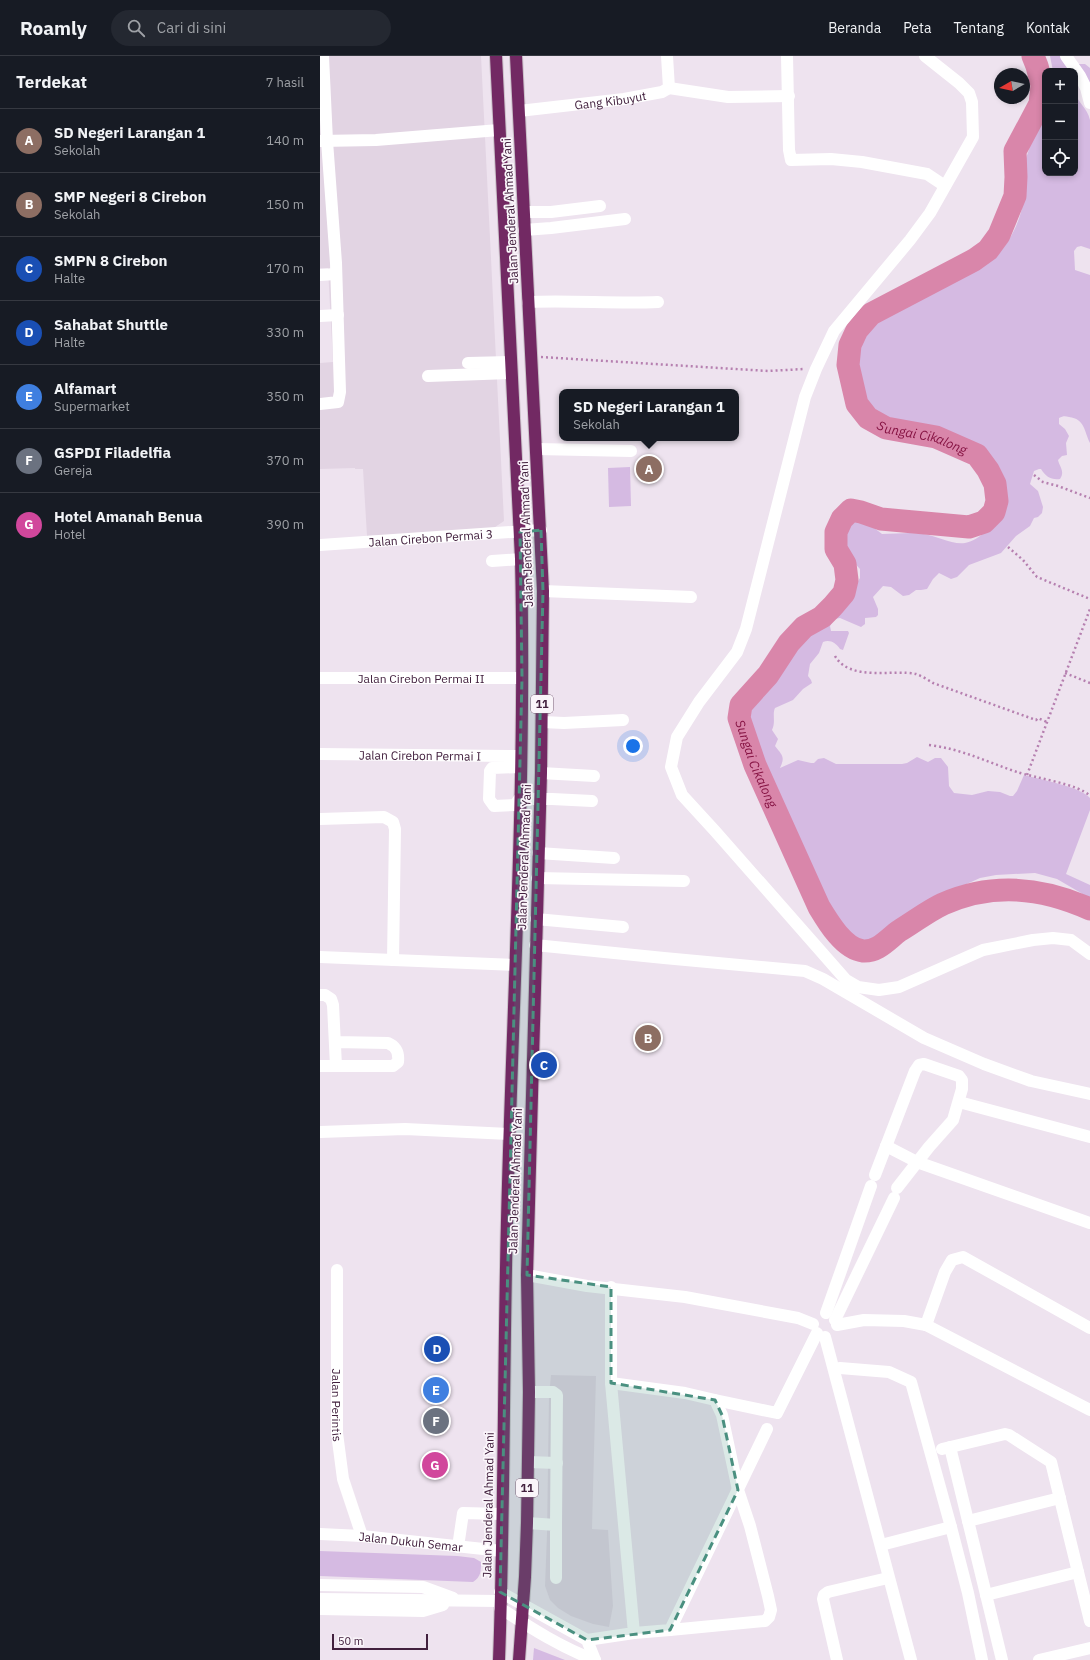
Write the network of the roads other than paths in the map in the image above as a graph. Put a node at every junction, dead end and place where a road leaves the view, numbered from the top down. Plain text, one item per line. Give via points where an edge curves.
1 (323, 56) edge
2 (496, 56) edge
3 (516, 56) edge
4 (667, 56) edge
5 (787, 56) edge
6 (925, 56) edge
7 (1066, 56) edge
8 (669, 88) junction
9 (789, 96) junction
10 (1090, 103) edge
11 (519, 111) junction
12 (499, 130) junction
13 (324, 141) edge
14 (945, 186) junction
15 (600, 206) dead end
16 (524, 212) junction
17 (625, 219) dead end
18 (524, 230) junction
19 (336, 274) junction
20 (320, 275) edge
21 (528, 302) junction
22 (658, 302) dead end
23 (338, 315) junction
24 (320, 316) edge
25 (468, 363) dead end
26 (511, 368) junction
27 (428, 376) dead end
28 (320, 404) edge
29 (537, 449) junction
30 (632, 451) dead end
31 (541, 530) junction
32 (520, 532) junction
33 (320, 545) edge
34 (521, 559) junction
35 (492, 561) dead end
36 (543, 591) junction
37 (691, 597) dead end
38 (320, 678) edge
39 (522, 678) junction
40 (624, 720) dead end
41 (542, 722) junction
42 (320, 754) edge
43 (520, 761) junction
44 (540, 773) junction
45 (594, 776) dead end
46 (519, 800) junction
47 (540, 800) junction
48 (592, 801) dead end
49 (320, 820) edge
50 (538, 853) junction
51 (614, 858) dead end
52 (537, 878) junction
53 (684, 880) dead end
54 (536, 919) junction
55 (623, 927) dead end
56 (536, 945) junction
57 (1090, 954) edge
58 (320, 956) edge
59 (393, 960) junction
60 (515, 965) junction
61 (320, 995) edge
62 (335, 1042) junction
63 (320, 1066) edge
64 (336, 1066) junction
65 (1090, 1094) edge
66 (959, 1102) junction
67 (320, 1132) edge
68 (509, 1134) junction
69 (1090, 1137) edge
70 (886, 1146) junction
71 (917, 1162) junction
72 (1090, 1223) edge
73 (849, 1247) junction
74 (864, 1258) junction
75 (337, 1270) dead end
76 (527, 1275) junction
77 (611, 1287) junction
78 (833, 1319) junction
79 (926, 1325) junction
80 (1090, 1328) edge
81 (819, 1331) junction
82 (840, 1368) dead end
83 (611, 1383) junction
84 (529, 1392) junction
85 (715, 1400) junction
86 (1090, 1410) edge
87 (767, 1429) dead end
88 (528, 1462) junction
89 (557, 1463) junction
90 (738, 1490) junction
91 (1060, 1498) junction
92 (502, 1514) junction
93 (968, 1521) junction
94 (527, 1523) junction
95 (556, 1526) junction
96 (951, 1527) junction
97 (320, 1534) edge
98 (362, 1536) junction
99 (881, 1545) junction
100 (458, 1547) junction
101 (502, 1551) junction
102 (1078, 1572) junction
103 (556, 1578) dead end
104 (888, 1578) junction
105 (320, 1585) edge
106 (986, 1594) junction
107 (320, 1599) edge
108 (500, 1600) junction
109 (460, 1601) junction
110 (523, 1603) junction
111 (320, 1609) edge
112 (1090, 1621) edge
113 (521, 1622) junction
114 (670, 1630) junction
115 (634, 1633) junction
116 (587, 1640) junction
117 (1090, 1648) edge
118 (498, 1660) edge
119 (519, 1660) edge
120 (595, 1660) edge
121 (836, 1660) edge
122 (911, 1660) edge
123 (982, 1660) edge
124 (1002, 1660) edge
125 (1039, 1660) edge

1 - 13 street
2 - 12 highway, Jalan Jenderal Ahmad Yani / 11
3 - 11 highway, Jalan Jenderal Ahmad Yani / 11
4 - 8 street
5 - 9 street
6 - 14 street via 964,87 972,102 973,137
7 - 10 street via 1080,76
8 - 9 street via 728,97
8 - 11 street, Gang Kibuyut via 662,92 624,99
9 - 14 street via 791,160 831,159 862,162 927,174
11 - 16 highway, Jalan Jenderal Ahmad Yani / 11
12 - 13 street via 376,140
12 - 26 highway, Jalan Jenderal Ahmad Yani / 11
13 - 19 street
14 - 57 street via 918,230 834,331 816,369 805,397 746,629 737,652 699,702 677,737 671,767 682,796 846,980 858,987 879,990 899,987 983,950 1034,940 1070,940
15 - 16 street via 551,212
16 - 18 highway, Jalan Jenderal Ahmad Yani / 11
17 - 18 street
18 - 21 highway, Jalan Jenderal Ahmad Yani / 11
19 - 20 street
19 - 23 street
21 - 22 street
21 - 29 highway, Jalan Jenderal Ahmad Yani / 11
23 - 24 street
23 - 28 street via 338,402
25 - 26 street
26 - 27 street
26 - 32 highway, Jalan Jenderal Ahmad Yani / 11
29 - 30 street
29 - 31 highway, Jalan Jenderal Ahmad Yani / 11
31 - 32 street, Jalan Cirebon Permai 3
31 - 36 highway, Jalan Jenderal Ahmad Yani / 11
32 - 33 street, Jalan Cirebon Permai 3
32 - 34 highway, Jalan Jenderal Ahmad Yani / 11
34 - 35 street
34 - 39 highway, Jalan Jenderal Ahmad Yani / 11
36 - 37 street
36 - 41 highway, Jalan Jenderal Ahmad Yani / 11
38 - 39 street, Jalan Cirebon Permai II
39 - 43 highway, Jalan Jenderal Ahmad Yani / 11
40 - 41 street
41 - 44 highway, Jalan Jenderal Ahmad Yani / 11
42 - 43 street, Jalan Cirebon Permai I
43 - 46 highway, Jalan Jenderal Ahmad Yani / 11
43 - 46 street via 492,768 489,776 489,798 494,806 515,805
44 - 45 street
44 - 47 highway, Jalan Jenderal Ahmad Yani / 11
46 - 47 street
46 - 60 highway, Jalan Jenderal Ahmad Yani / 11
47 - 48 street
47 - 50 highway, Jalan Jenderal Ahmad Yani / 11
49 - 59 street via 384,817 393,822 396,829
50 - 51 street
50 - 52 highway, Jalan Jenderal Ahmad Yani / 11
52 - 53 street
52 - 54 highway, Jalan Jenderal Ahmad Yani / 11
54 - 55 street
54 - 56 highway, Jalan Jenderal Ahmad Yani / 11
56 - 65 street via 805,971 924,1038 984,1064 1031,1081
56 - 76 highway, Jalan Jenderal Ahmad Yani / 11
58 - 59 street
59 - 60 street
60 - 68 highway, Jalan Jenderal Ahmad Yani / 11
61 - 62 street via 331,999
62 - 64 street
62 - 64 street via 388,1043 394,1046 399,1054 398,1062 393,1066
63 - 64 street
66 - 69 street
66 - 70 street via 962,1080 959,1076 924,1064 919,1065
66 - 71 street via 953,1120
67 - 68 street via 405,1129
68 - 92 highway, Jalan Jenderal Ahmad Yani / 11
70 - 71 street
70 - 73 street
71 - 72 street
71 - 74 street via 896,1193
73 - 74 street
73 - 78 street
74 - 78 street
75 - 98 street, Jalan Perintis via 337,1433 344,1479
76 - 77 street via 587,1286
76 - 84 highway, Jalan Jenderal Ahmad Yani / 11
77 - 81 street via 685,1297 798,1318
77 - 83 street
78 - 79 street via 904,1321
78 - 81 street via 833,1333
78 - 81 street via 820,1314 816,1318
79 - 80 street via 945,1272 952,1260 963,1258
79 - 86 street
81 - 85 street via 777,1413
81 - 99 street
82 - 96 street via 889,1372 911,1382
83 - 85 street via 685,1393
83 - 115 street
84 - 88 highway, Jalan Jenderal Ahmad Yani / 11
84 - 89 street via 553,1392 558,1395
85 - 90 street via 722,1415
87 - 90 street
88 - 89 street
88 - 94 highway, Jalan Jenderal Ahmad Yani / 11
89 - 95 street
90 - 114 street
90 - 114 street via 768,1596 771,1610 769,1617 765,1621
91 - 93 street
91 - 93 street via 1051,1462 1009,1435 946,1448
91 - 102 street
92 - 100 street via 463,1513
92 - 101 highway, Jalan Jenderal Ahmad Yani / 11
93 - 106 street
94 - 95 street
94 - 110 highway, Jalan Jenderal Ahmad Yani / 11
95 - 103 street
96 - 99 street
96 - 123 street
97 - 98 street, Jalan Dukuh Semar
98 - 100 street, Jalan Dukuh Semar
99 - 104 street
100 - 101 street, Jalan Dukuh Semar
101 - 108 highway, Jalan Jenderal Ahmad Yani / 11
102 - 106 street
102 - 112 street
104 - 121 street via 828,1592 824,1596
104 - 122 street
105 - 109 street via 423,1587
106 - 124 street
107 - 109 street
108 - 109 street
108 - 110 street
108 - 113 street
108 - 118 highway, Jalan Jenderal Ahmad Yani / 11
109 - 111 street via 423,1611
110 - 113 highway, Jalan Jenderal Ahmad Yani / 11
110 - 116 street
113 - 119 highway, Jalan Jenderal Ahmad Yani / 11
113 - 120 street via 553,1641
114 - 115 street
115 - 116 street
116 - 120 street
117 - 125 street

